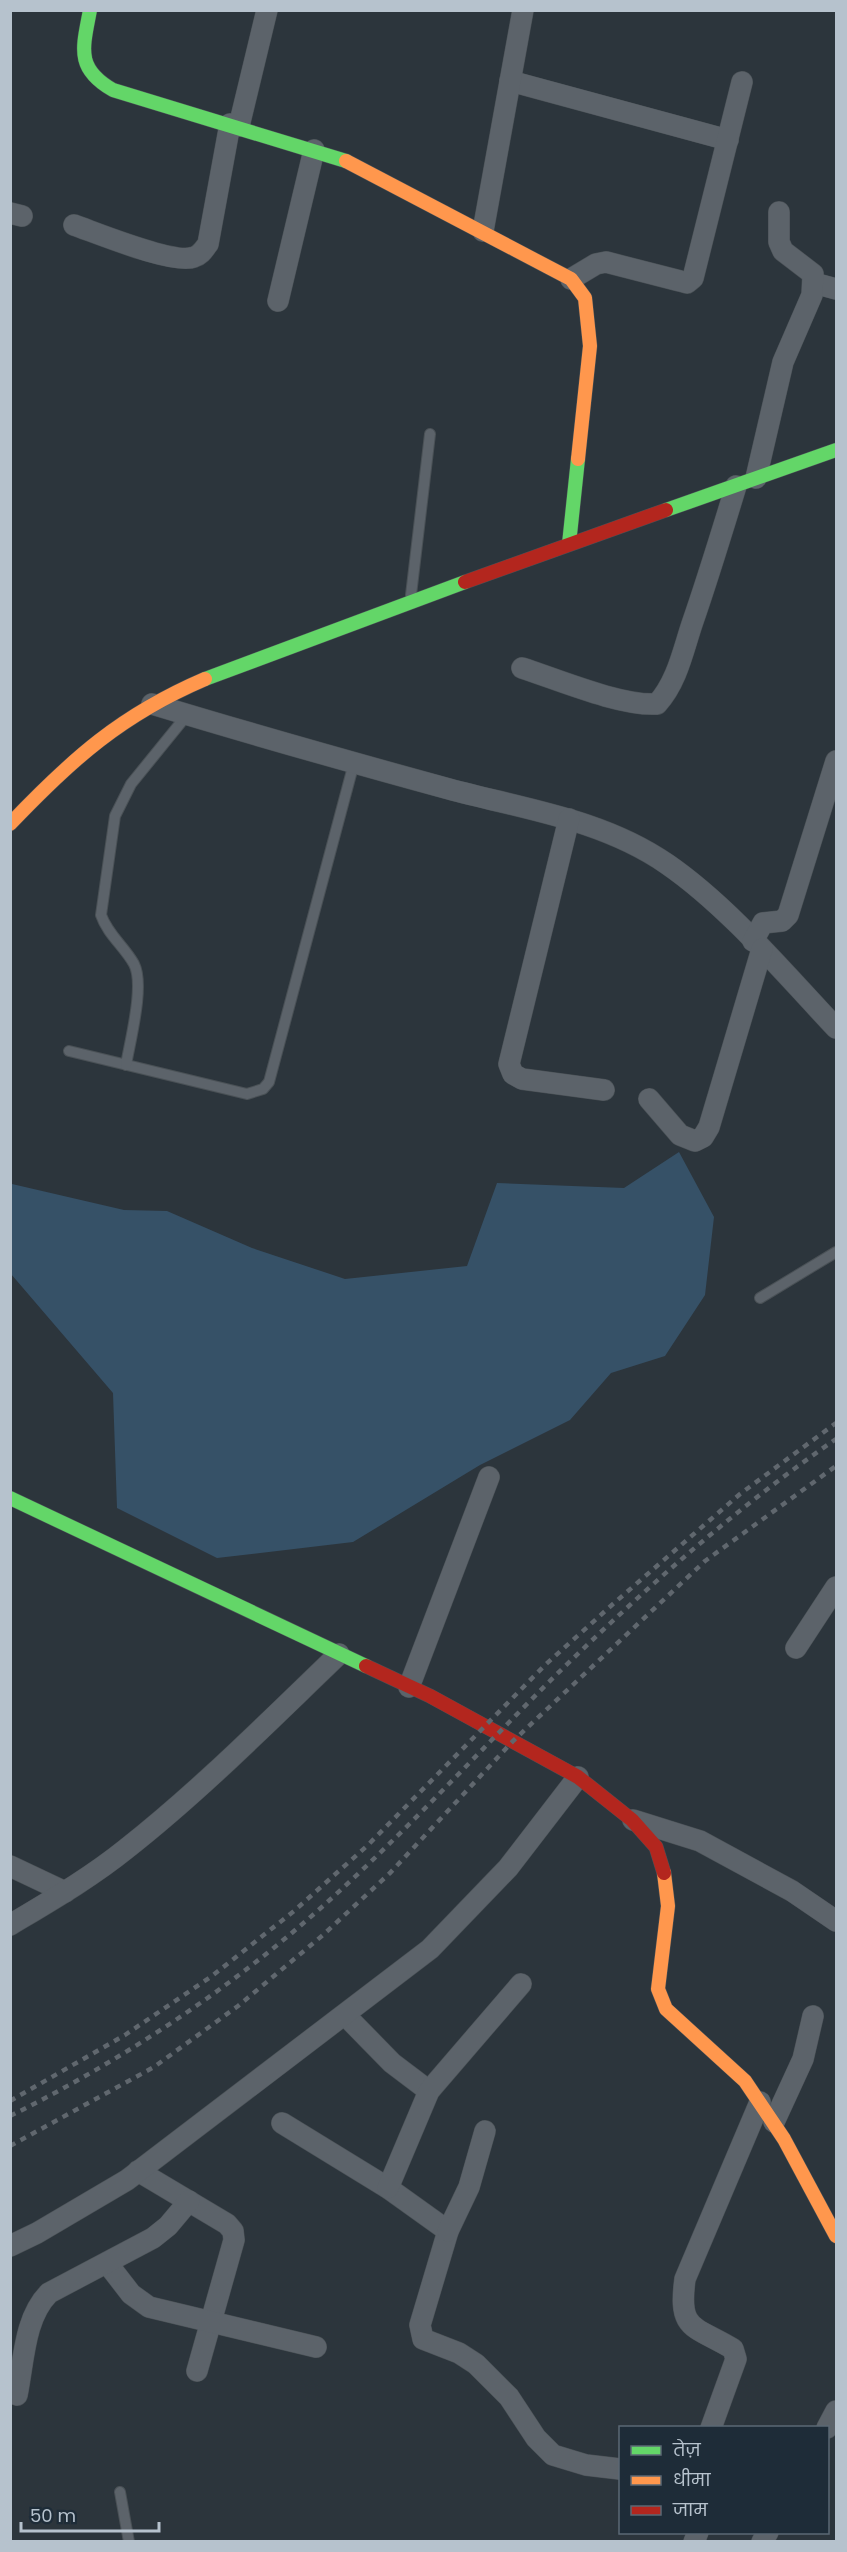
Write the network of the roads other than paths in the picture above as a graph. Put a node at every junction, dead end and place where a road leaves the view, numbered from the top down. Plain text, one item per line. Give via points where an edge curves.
1 (90, 10) edge
2 (267, 10) edge
3 (523, 10) edge
4 (510, 81) junction
5 (742, 82) dead end
6 (234, 125) junction
7 (728, 140) junction
8 (314, 150) junction
9 (779, 212) dead end
10 (74, 225) dead end
11 (483, 231) junction
12 (571, 279) junction
13 (814, 283) junction
14 (837, 289) edge
15 (278, 301) dead end
16 (430, 434) dead end
17 (837, 450) edge
18 (756, 478) junction
19 (736, 486) junction
20 (569, 544) junction
21 (411, 601) junction
22 (522, 668) dead end
23 (152, 704) junction
24 (187, 715) junction
25 (837, 761) edge
26 (354, 763) junction
27 (569, 819) junction
28 (10, 824) edge
29 (758, 945) junction
30 (837, 1028) edge
31 (69, 1051) dead end
32 (126, 1065) junction
33 (604, 1090) dead end
34 (649, 1099) dead end
35 (837, 1252) edge
36 (760, 1299) dead end
37 (489, 1477) dead end
38 (10, 1498) edge
39 (837, 1587) edge
40 (796, 1648) dead end
41 (339, 1654) junction
42 (409, 1687) junction
43 (578, 1777) junction
44 (632, 1820) junction
45 (10, 1866) edge
46 (65, 1892) junction
47 (837, 1921) edge
48 (10, 1925) edge
49 (521, 1984) dead end
50 (346, 2016) junction
51 (813, 2016) dead end
52 (429, 2091) junction
53 (760, 2102) junction
54 (774, 2122) junction
55 (282, 2123) dead end
56 (485, 2131) dead end
57 (138, 2171) junction
58 (388, 2188) junction
59 (189, 2201) junction
60 (448, 2231) junction
61 (837, 2236) edge
62 (10, 2246) edge
63 (107, 2263) junction
64 (210, 2321) junction
65 (316, 2347) dead end
66 (197, 2371) dead end
67 (17, 2395) dead end
68 (837, 2411) edge
69 (711, 2426) edge
70 (828, 2426) edge
71 (619, 2469) edge
72 (120, 2492) dead end
73 (129, 2541) edge

1 - 6 main road via 83,49 85,67 93,80 113,90
2 - 6 street
3 - 4 street
4 - 7 street
4 - 11 street
5 - 7 street
6 - 8 main road
6 - 10 street via 208,244 201,253 193,258 166,256
7 - 12 street via 693,278 687,283 606,262
8 - 11 main road via 349,162
8 - 15 street
9 - 13 street via 779,242 783,250 813,274
11 - 12 main road
12 - 20 main road via 585,298 590,346
13 - 14 street
13 - 18 street via 783,362
16 - 21 lane
17 - 18 main road
18 - 19 main road
19 - 20 main road
19 - 22 street via 674,678 657,704 646,705
20 - 21 main road
21 - 23 main road
23 - 24 street
23 - 28 main road via 107,732 70,762
24 - 26 street
24 - 32 lane via 131,784 115,816 101,915 107,930 136,967 139,983
25 - 29 street via 788,915 782,921 763,923
26 - 27 street
26 - 32 lane via 269,1082 263,1089 247,1094
27 - 29 street via 622,838 667,864
27 - 33 street via 509,1064 513,1074 522,1079
29 - 30 street
29 - 34 street via 704,1137 695,1141 680,1135
31 - 32 lane
35 - 36 lane
37 - 42 street
38 - 41 main road
39 - 40 street
41 - 42 main road
41 - 46 street via 176,1808
42 - 43 main road
43 - 44 main road
43 - 50 street via 481,1897 430,1949
44 - 47 street via 700,1841 800,1895
44 - 53 main road via 656,1847 666,1879 668,1906 658,1989 666,2009 744,2081
45 - 46 street
46 - 48 street
49 - 52 street
50 - 52 street via 392,2064
50 - 57 street
51 - 54 street via 803,2059
52 - 58 street
53 - 54 main road
53 - 69 street via 685,2279 684,2316 692,2326 732,2349 736,2359
54 - 61 main road
55 - 58 street
56 - 60 street via 469,2187
57 - 59 street
57 - 62 street via 89,2204
58 - 60 street
59 - 63 street via 153,2238
59 - 64 street via 233,2231 234,2240
60 - 71 street via 420,2325 423,2339 476,2364 509,2397 536,2438 553,2455 586,2465
63 - 64 street via 140,2302 165,2312
63 - 67 street via 50,2293 39,2303 33,2315
64 - 65 street
64 - 66 street
68 - 70 street
72 - 73 lane

